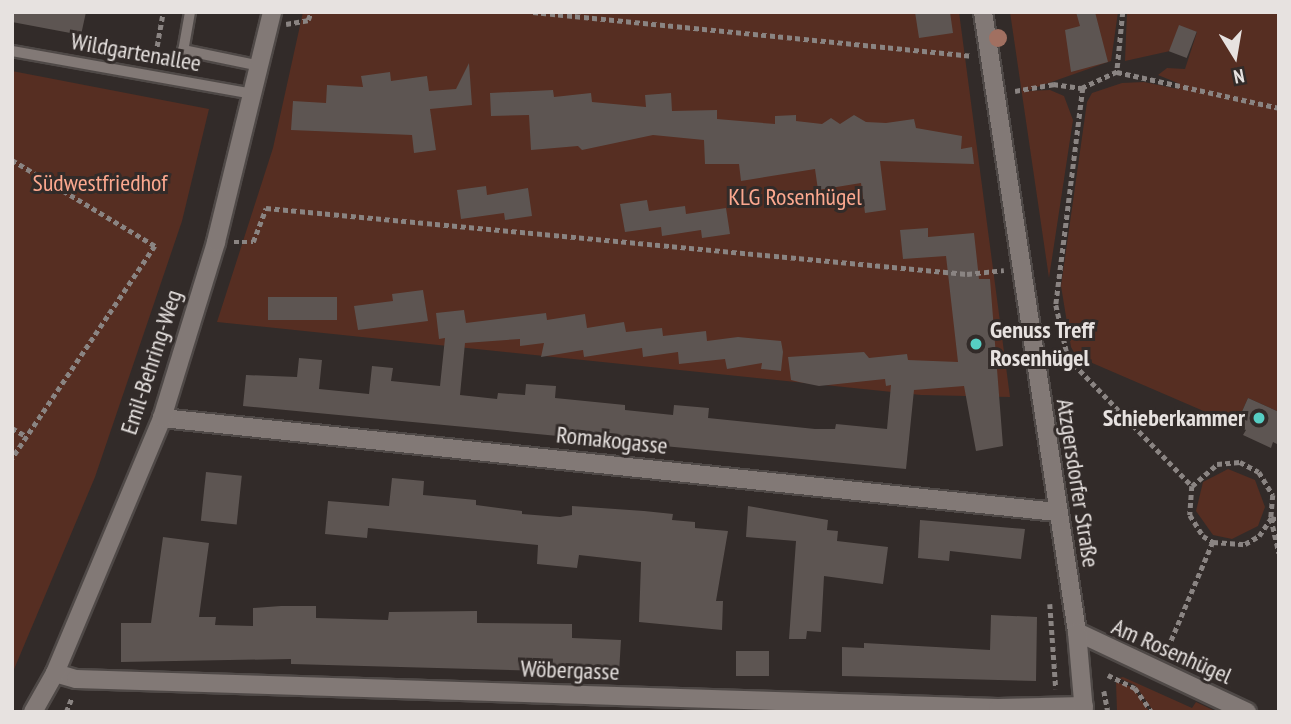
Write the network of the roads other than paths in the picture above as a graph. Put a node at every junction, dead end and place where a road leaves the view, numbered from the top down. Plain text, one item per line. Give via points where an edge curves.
1 (190, 12) edge
2 (272, 12) edge
3 (983, 12) edge
4 (12, 51) edge
5 (260, 66) junction
6 (253, 94) junction
7 (162, 418) junction
8 (1057, 512) junction
9 (1077, 632) junction
10 (55, 673) junction
11 (1084, 709) edge
12 (33, 712) edge
13 (1247, 712) edge

1 - 5 lane via 183,50
2 - 5 street, Emil-Behring-Weg
3 - 8 street, Atzgersdorfer Straße
4 - 6 lane, Wildgartenallee
5 - 6 street, Emil-Behring-Weg
6 - 7 street, Emil-Behring-Weg via 216,242
7 - 8 street, Romakogasse
7 - 10 street, Emil-Behring-Weg
8 - 9 street, Atzgersdorfer Straße
9 - 11 street, Atzgersdorfer Straße
9 - 13 street, Am Rosenhügel
10 - 11 street, Wöbergasse via 75,679
10 - 12 street, Emil-Behring-Weg

